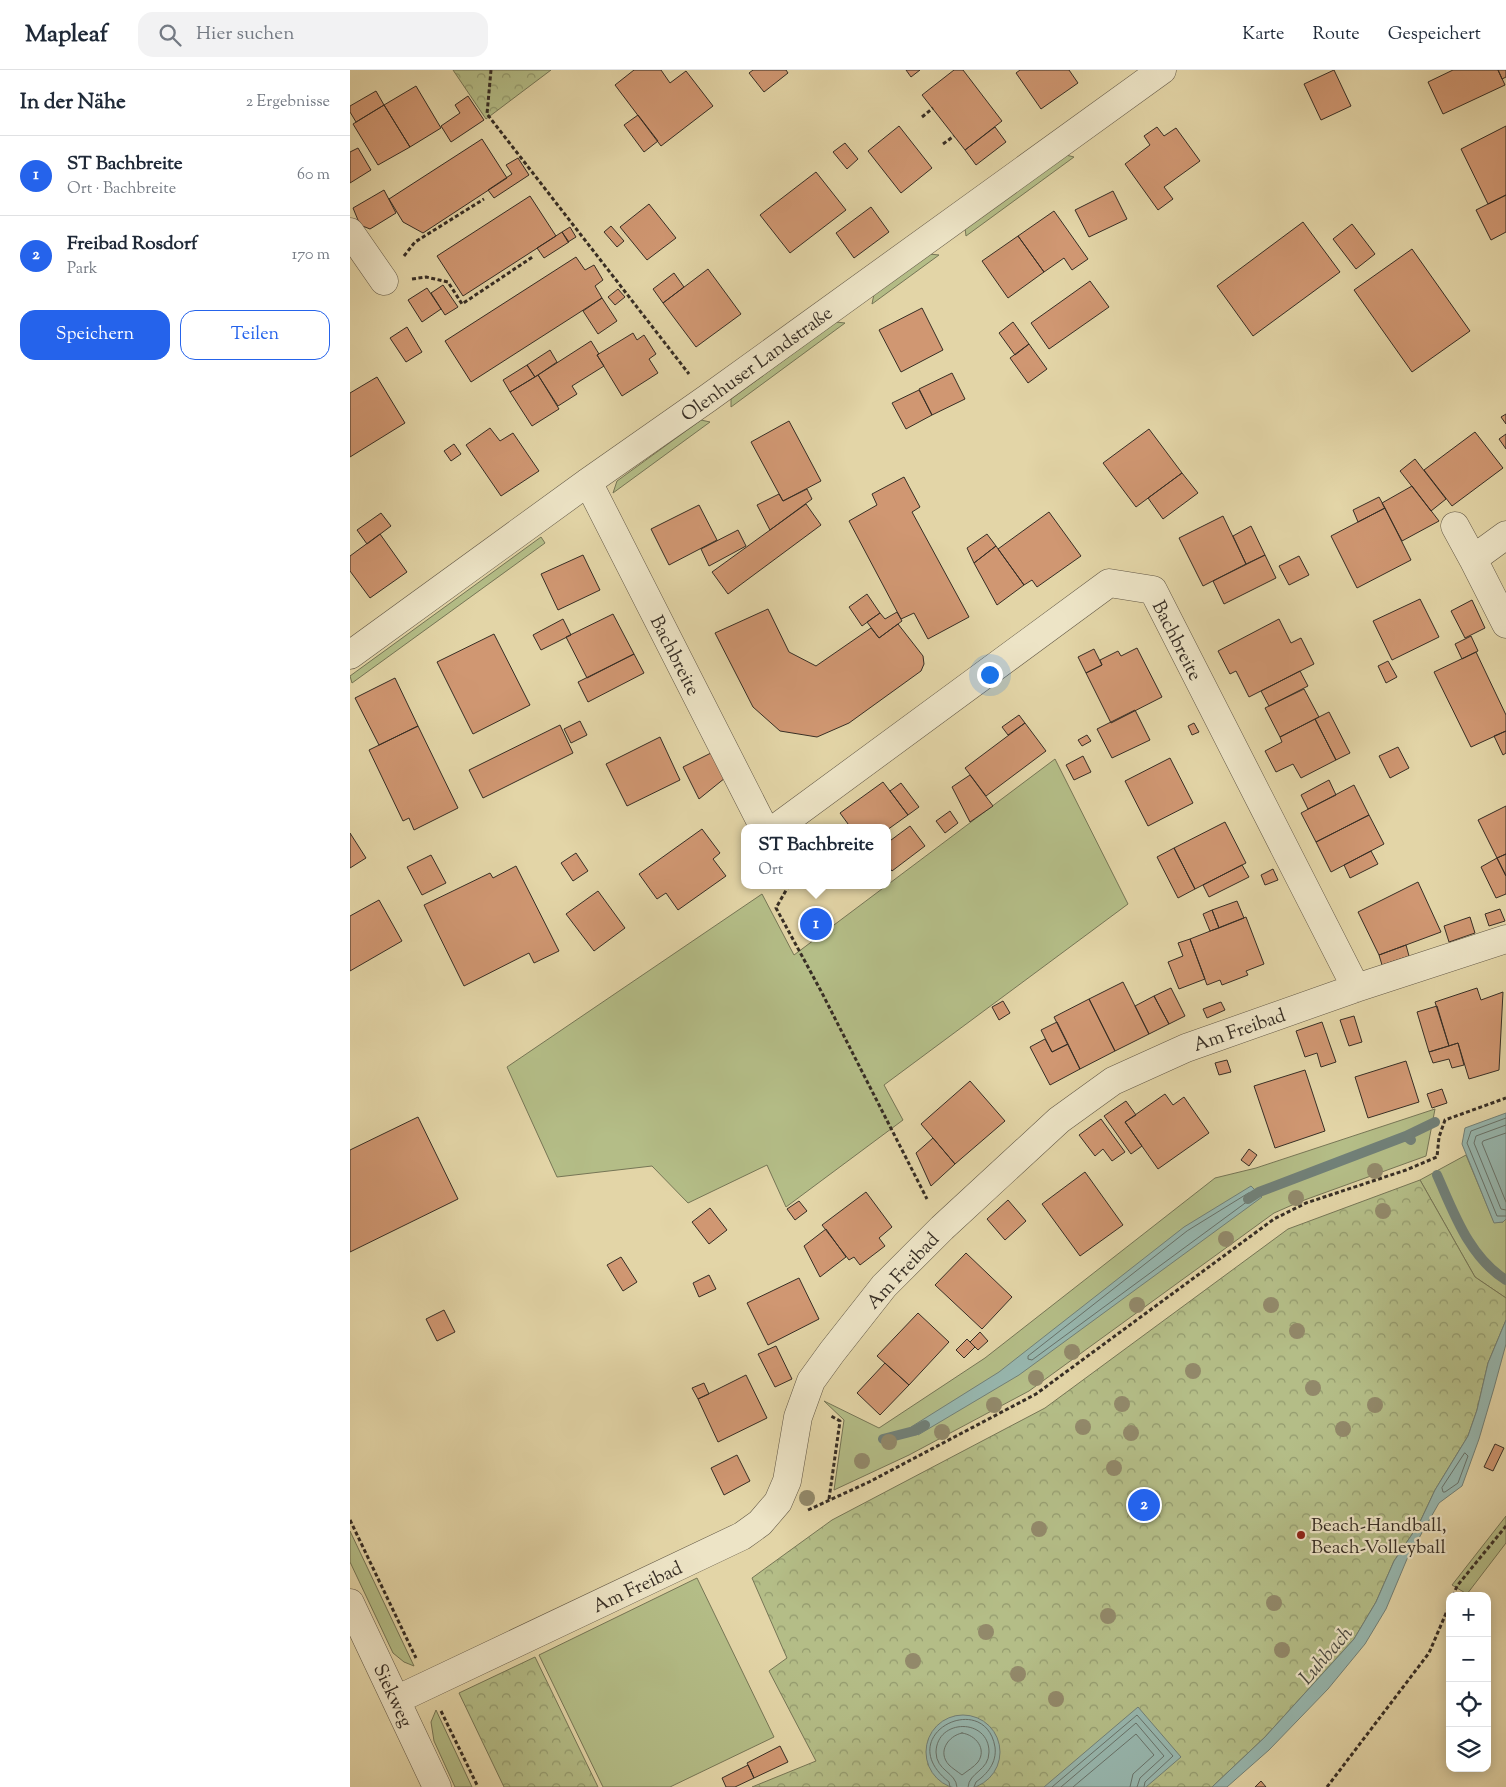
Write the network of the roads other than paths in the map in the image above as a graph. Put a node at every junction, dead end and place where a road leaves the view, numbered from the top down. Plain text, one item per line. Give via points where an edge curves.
1 (1162, 70) edge
2 (350, 232) edge
3 (384, 282) road end
4 (588, 482) junction
5 (1455, 526) dead end
6 (1506, 535) edge
7 (1473, 559) junction
8 (1506, 624) edge
9 (350, 655) edge
10 (807, 818) edge
11 (762, 824) edge
12 (788, 824) edge
13 (1506, 939) edge
14 (1356, 988) junction
15 (350, 1603) edge
16 (396, 1700) junction
17 (437, 1787) edge

1 - 4 street, Olenhuser Landstraße
2 - 3 street
4 - 9 street, Olenhuser Landstraße
4 - 11 street, Bachbreite
5 - 7 street
6 - 7 street
7 - 8 street
10 - 12 street, Bachbreite
10 - 14 street, Bachbreite via 1109,583 1152,590
13 - 14 street, Am Freibad
14 - 16 street, Am Freibad via 1186,1048 1112,1082 1059,1120 884,1286 826,1359 811,1382 798,1418 787,1481 778,1502 760,1523 742,1536
15 - 16 street, Siekweg
16 - 17 street, Siekweg

